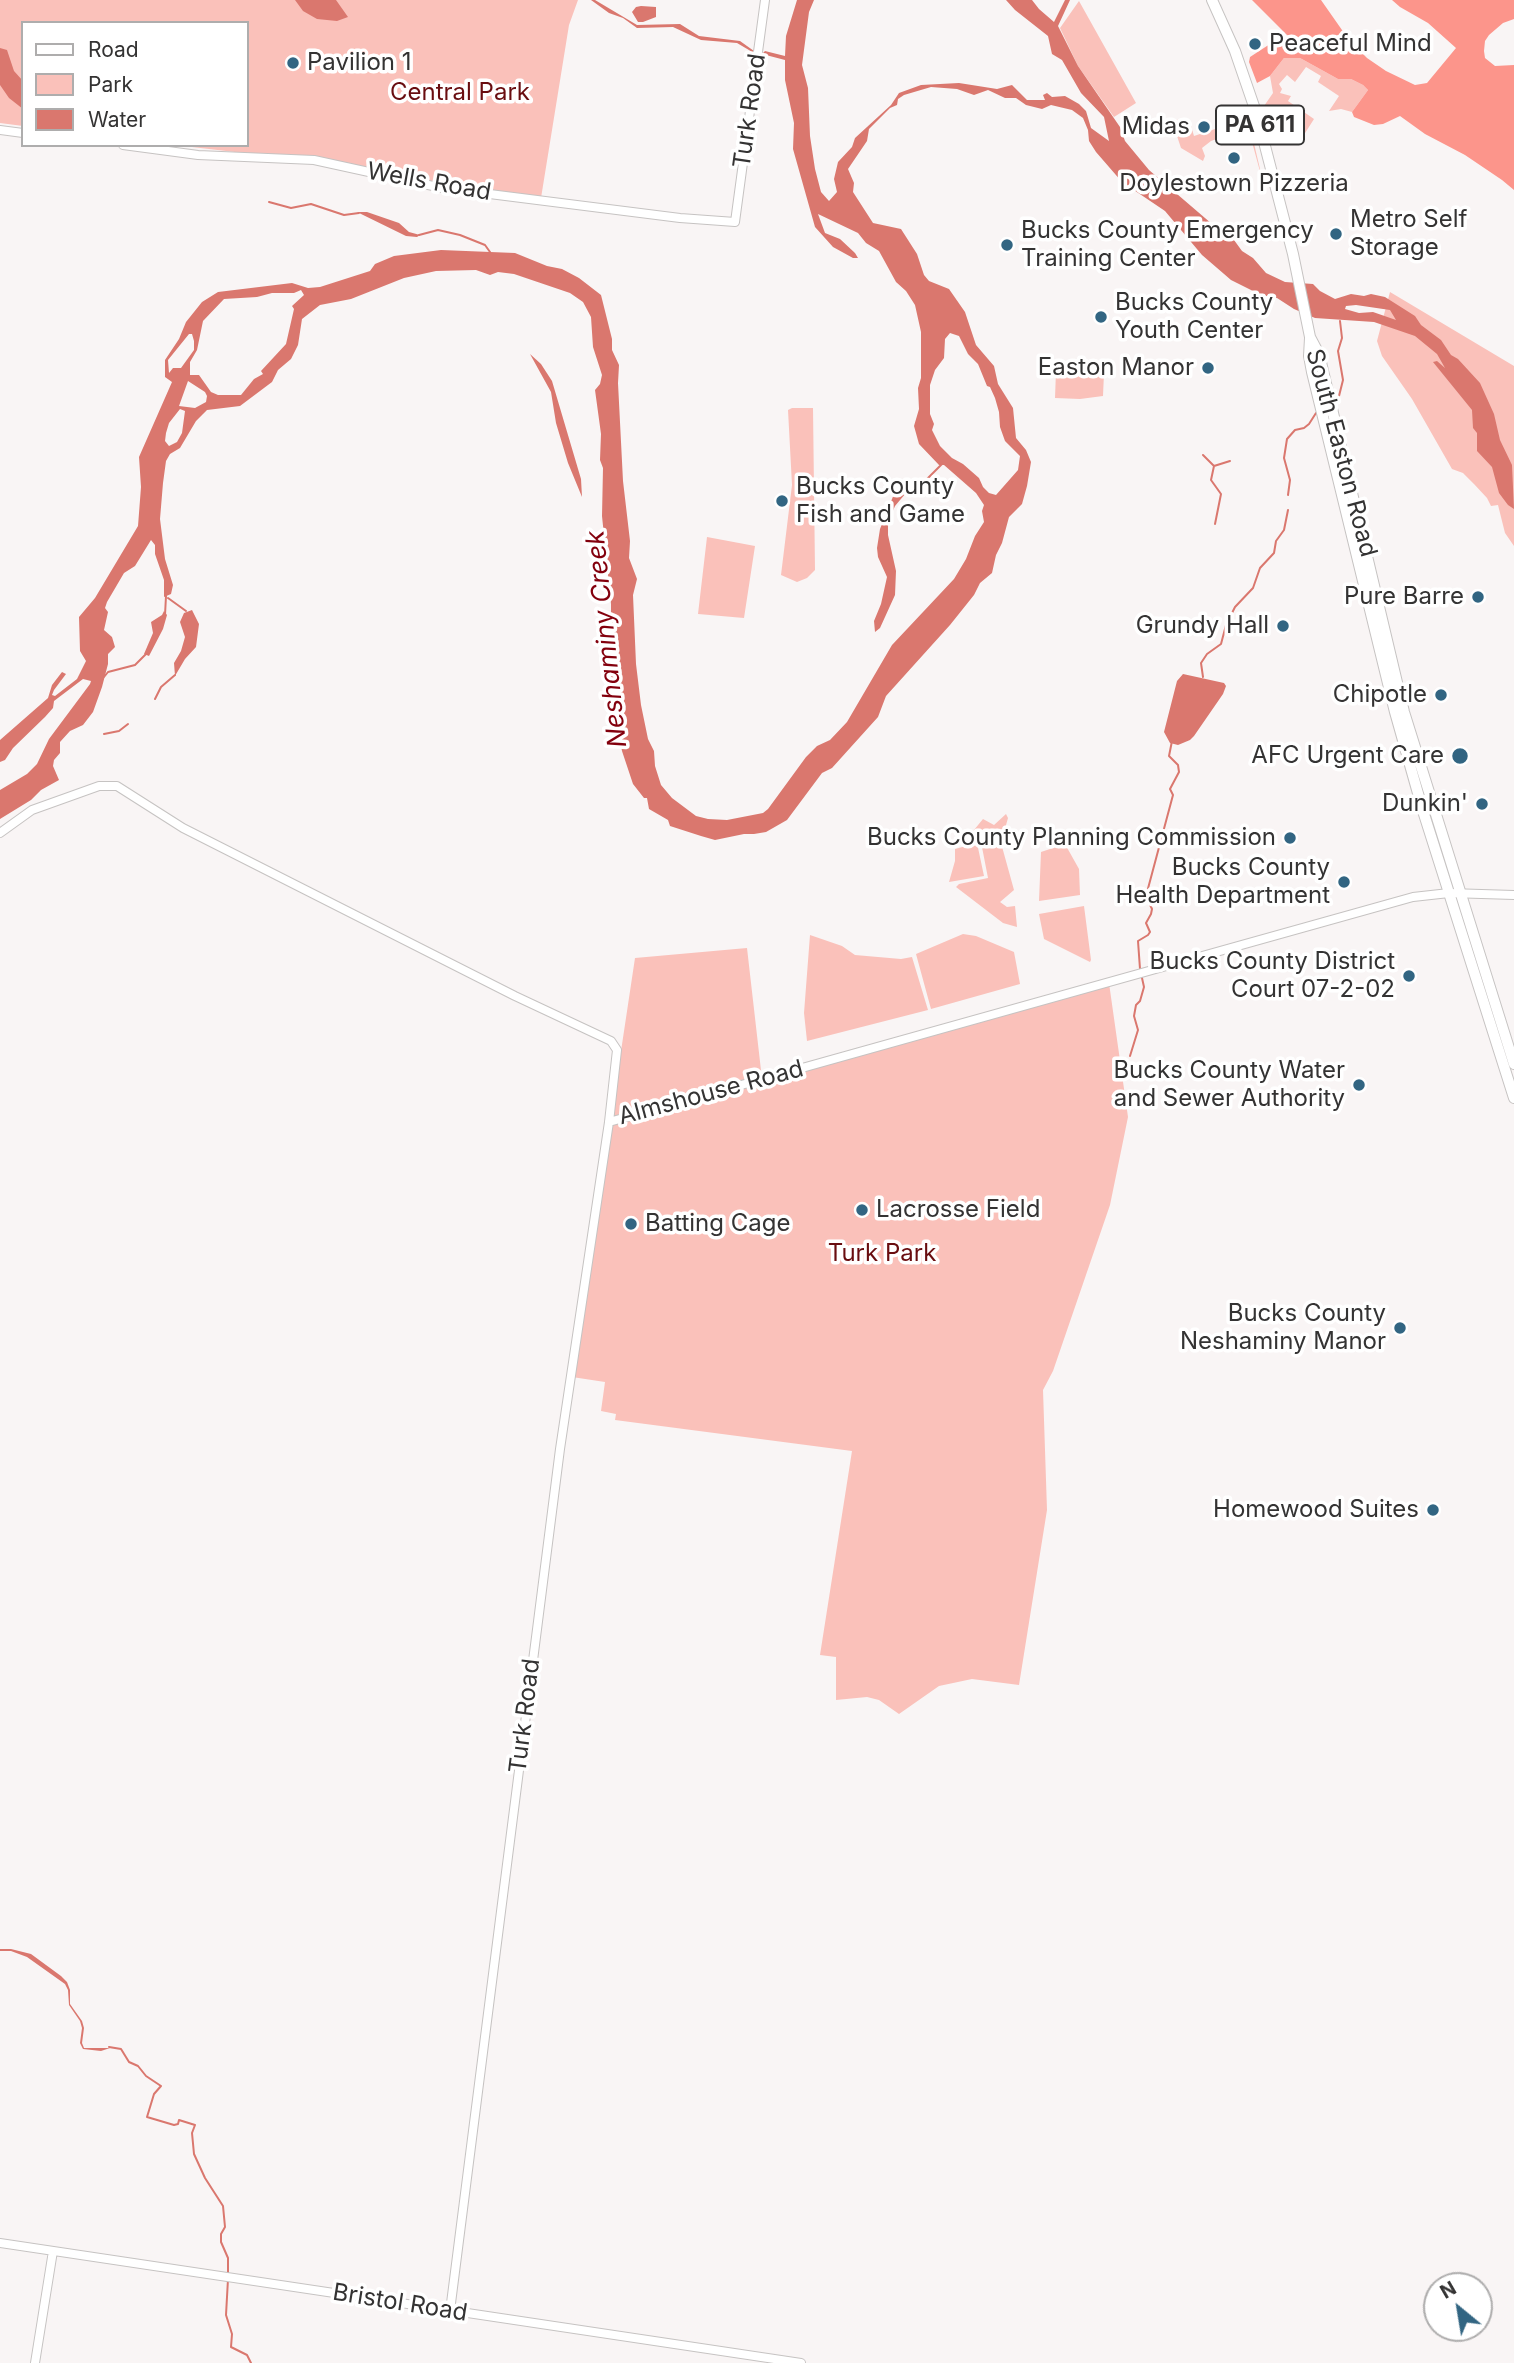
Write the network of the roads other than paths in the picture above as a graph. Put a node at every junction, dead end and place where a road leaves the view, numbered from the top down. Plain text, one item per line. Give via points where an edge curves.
1 (765, 0) edge
2 (1213, 1) edge
3 (0, 130) edge
4 (21, 133) edge
5 (138, 147) edge
6 (735, 222) joint
7 (0, 833) edge
8 (1455, 893) junction
9 (1514, 895) edge
10 (1514, 1064) edge
11 (1514, 1098) edge
12 (609, 1122) junction
13 (0, 2243) edge
14 (53, 2251) junction
15 (450, 2311) junction
16 (35, 2363) edge
17 (801, 2363) edge

1 - 6 street, Turk Road
2 - 8 highway, South Easton Road / PA 611 via 1250,91 1293,254 1312,372 1370,616 1423,811
3 - 4 street
5 - 6 street, Wells Road via 198,155 314,160 442,188
7 - 12 street, Almshouse Road via 26,813 73,794 106,785 122,788 195,834 611,1041 617,1050
8 - 9 street, Almshouse Road
8 - 10 highway, PA 611
8 - 11 highway, PA 611
8 - 12 street, Almshouse Road via 1413,897
12 - 15 street, Turk Road via 560,1449
13 - 14 street, Bristol Road
14 - 15 street, Bristol Road
14 - 16 street
15 - 17 street, Bristol Road

